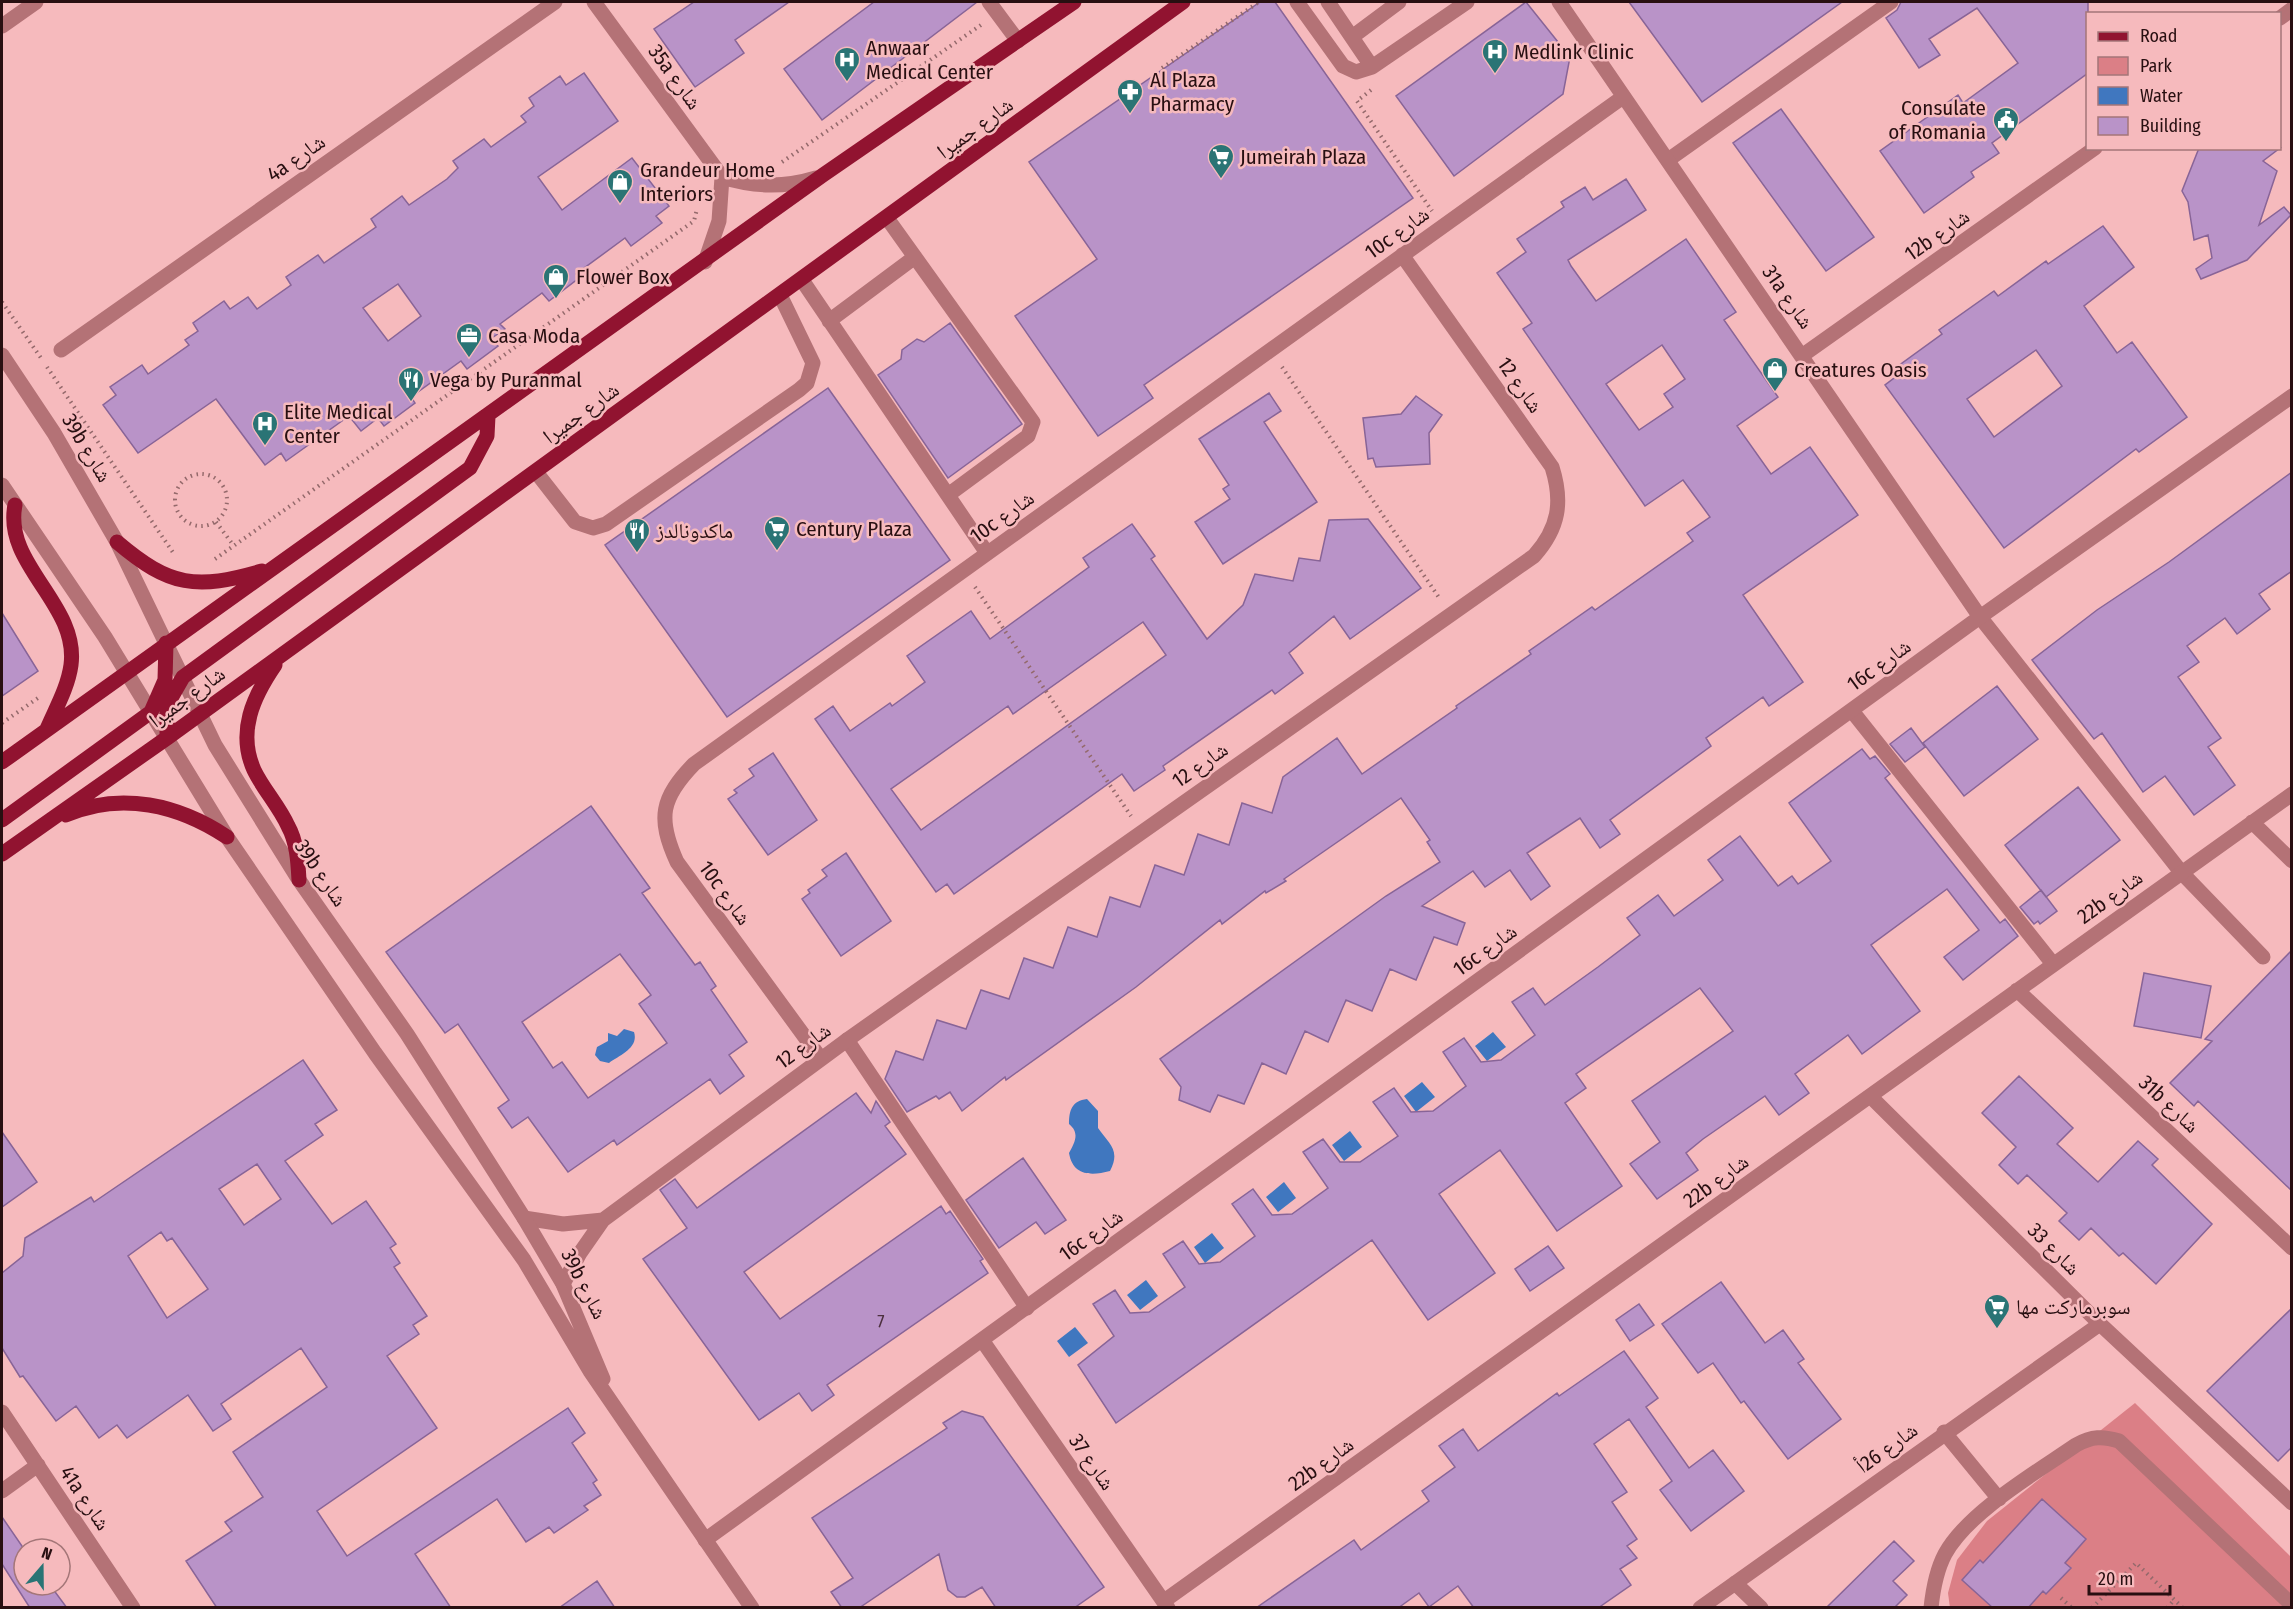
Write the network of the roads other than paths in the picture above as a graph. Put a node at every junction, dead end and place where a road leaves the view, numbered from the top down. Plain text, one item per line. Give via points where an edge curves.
1 (36, 2) edge
2 (555, 2) edge
3 (594, 2) edge
4 (1074, 2) edge
5 (1183, 2) edge
6 (1297, 2) edge
7 (1328, 2) edge
8 (1399, 2) edge
9 (1559, 2) edge
10 (1891, 2) edge
11 (1456, 5) edge
12 (993, 7) edge
13 (2, 26) edge
14 (1352, 37) junction
15 (1018, 41) junction
16 (1372, 68) junction
17 (1623, 97) junction
18 (2092, 150) edge
19 (1668, 160) junction
20 (824, 176) junction
21 (722, 177) junction
22 (887, 218) junction
23 (1402, 255) junction
24 (915, 257) junction
25 (705, 262) junction
26 (801, 280) junction
27 (780, 295) junction
28 (829, 321) junction
29 (61, 350) dead end
30 (2, 355) edge
31 (1803, 355) junction
32 (2292, 396) edge
33 (488, 416) junction
34 (536, 472) junction
35 (2, 485) edge
36 (948, 495) junction
37 (15, 505) junction
38 (117, 542) junction
39 (987, 553) junction
40 (274, 567) junction
41 (1980, 617) junction
42 (166, 644) junction
43 (282, 655) junction
44 (127, 671) junction
45 (183, 677) junction
46 (1852, 711) junction
47 (151, 712) junction
48 (200, 714) junction
49 (46, 730) junction
50 (167, 738) junction
51 (2, 762) edge
52 (2292, 794) edge
53 (2, 820) edge
54 (2252, 822) junction
55 (44, 824) junction
56 (227, 837) junction
57 (2, 854) edge
58 (2292, 861) edge
59 (2181, 872) junction
60 (299, 880) junction
61 (2263, 957) dead end
62 (2053, 964) junction
63 (2017, 990) junction
64 (847, 1040) junction
65 (820, 1059) junction
66 (1870, 1096) junction
67 (524, 1218) junction
68 (603, 1220) junction
69 (2292, 1248) edge
70 (563, 1284) junction
71 (1027, 1308) junction
72 (2100, 1324) junction
73 (982, 1340) junction
74 (614, 1407) junction
75 (2, 1412) edge
76 (1944, 1432) junction
77 (38, 1465) junction
78 (2, 1491) edge
79 (1999, 1499) junction
80 (2292, 1503) edge
81 (705, 1540) junction
82 (1735, 1583) junction
83 (1166, 1604) edge
84 (2292, 1605) edge
85 (133, 1608) edge
86 (752, 1608) edge
87 (1700, 1608) edge
88 (1761, 1608) edge
89 (1931, 1608) edge

1 - 13 street
2 - 29 street, 4a شارع
3 - 21 street, 35a شارع
4 - 15 main road
5 - 22 main road, شارع جميرا
6 - 16 street via 1343,66 1356,72
7 - 14 street
8 - 14 street
9 - 17 street, 31a شارع
10 - 19 street
11 - 16 street
12 - 15 street
14 - 16 street
15 - 20 main road
17 - 19 street, 31a شارع
17 - 23 street, 10c شارع
18 - 31 street, 12b شارع
19 - 31 street, 31a شارع
20 - 21 street via 773,186
20 - 25 main road
21 - 25 street via 719,221
22 - 24 street
22 - 26 main road, شارع جميرا
23 - 39 street, 10c شارع
23 - 64 street, شارع 12 via 1552,467 1559,505 1547,541 1534,556
24 - 28 street
24 - 36 street via 1033,422 1028,436
25 - 33 main road
26 - 27 main road, شارع جميرا
26 - 28 street
27 - 34 main road, شارع جميرا
27 - 34 street via 813,363 807,383 799,390 599,526 584,527 575,522
28 - 36 street
30 - 38 street, 39b شارع via 54,433
31 - 41 street, 31a شارع
32 - 41 street, 16c شارع
33 - 40 main road
33 - 45 main road via 487,436 470,468
34 - 43 main road, شارع جميرا
35 - 37 street, 39b شارع
36 - 39 street
37 - 44 street, 39b شارع
37 - 49 main road via 16,538 68,629 72,652 69,677
38 - 40 main road via 144,565 163,575 187,579 225,581
38 - 42 street, 39b شارع
39 - 65 street, 10c شارع via 694,764 675,784 665,809 666,837 677,862
40 - 42 main road
41 - 46 street, 16c شارع
41 - 59 street, 31a شارع
42 - 44 main road
42 - 45 street, 39b شارع
42 - 47 main road via 165,680
43 - 48 main road, شارع جميرا
43 - 60 main road via 251,706 248,748 254,769 289,826
44 - 47 street, 39b شارع
44 - 49 main road
45 - 48 street, 39b شارع
45 - 50 main road via 167,705
46 - 62 street
46 - 71 street, 16c شارع
47 - 50 street, 39b شارع
47 - 53 main road
48 - 50 main road, شارع جميرا
48 - 60 street, 39b شارع
49 - 51 main road
50 - 55 main road, شارع جميرا
50 - 56 street, 39b شارع
52 - 54 street, 22b شارع
54 - 58 street
54 - 59 street, 22b شارع
55 - 56 main road via 78,809 115,802 152,804 204,822
55 - 57 main road, شارع جميرا
56 - 74 street, 39b شارع via 375,1053 525,1260
59 - 61 street, 31a شارع
59 - 62 street, 22b شارع
60 - 67 street, 39b شارع via 407,1035
62 - 63 street, 22b شارع
63 - 66 street, 22b شارع
63 - 69 street, 31b شارع
64 - 65 street, شارع 12
64 - 71 street
65 - 68 street, شارع 12
66 - 72 street, شارع 33
66 - 83 street, 22b شارع
67 - 68 street via 563,1224
67 - 70 street, 39b شارع
68 - 70 street, شارع 12
70 - 74 street, 39b شارع
71 - 73 street, 16c شارع
72 - 76 street, شارع 26أ
72 - 80 street, شارع 33
73 - 81 street, 16c شارع
73 - 83 street, شارع 37
74 - 81 street, 39b شارع
75 - 77 street, 41a شارع
76 - 79 street
76 - 82 street, شارع 26أ
77 - 78 street
77 - 85 street, 41a شارع
79 - 84 street via 2087,1439 2103,1437 2119,1442
79 - 89 street via 1946,1553 1935,1578
81 - 86 street, 39b شارع
82 - 87 street, شارع 26أ
82 - 88 street

